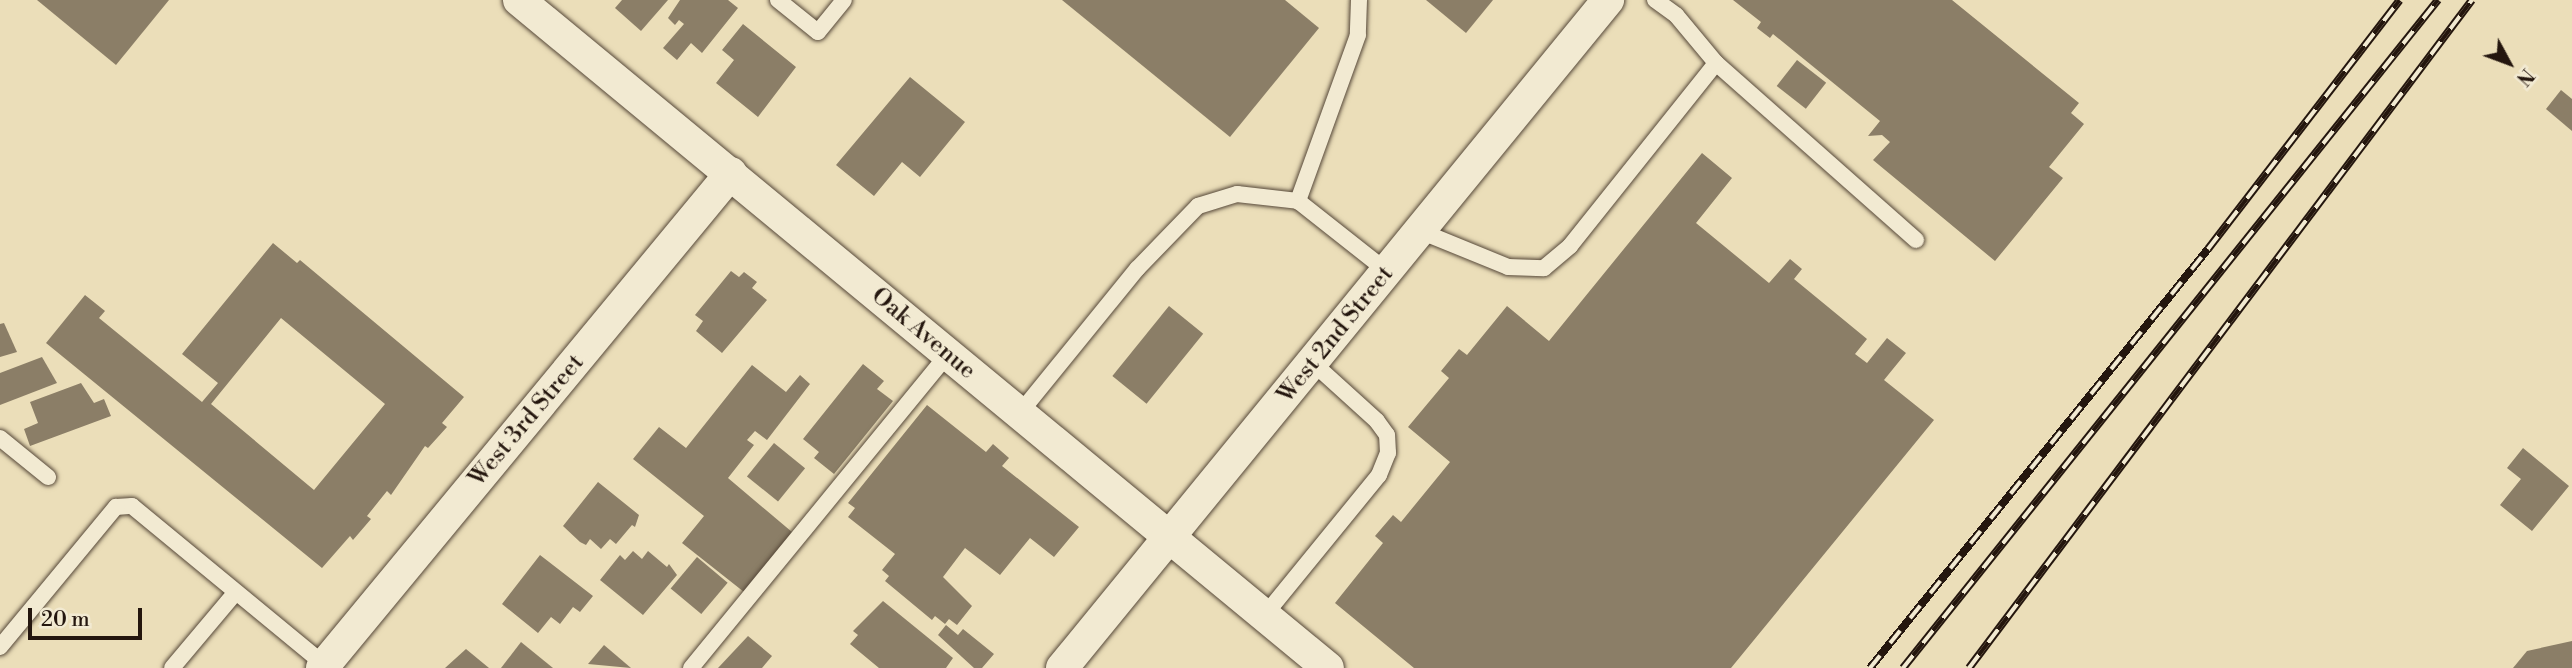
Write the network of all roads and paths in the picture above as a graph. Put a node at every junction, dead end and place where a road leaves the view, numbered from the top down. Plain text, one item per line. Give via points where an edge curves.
1 (519, 0) edge
2 (778, 0) edge
3 (844, 0) edge
4 (1359, 0) edge
5 (1608, 0) edge
6 (1655, 0) edge
7 (1716, 63) junction
8 (732, 173) junction
9 (1298, 201) junction
10 (1420, 231) junction
11 (1916, 240) dead end
12 (1388, 272) junction
13 (948, 354) junction
14 (1313, 363) junction
15 (1019, 414) junction
16 (0, 438) edge
17 (48, 477) dead end
18 (1170, 540) junction
19 (236, 592) junction
20 (1264, 616) junction
21 (0, 647) edge
22 (324, 666) edge
23 (172, 668) edge
24 (691, 668) edge
25 (1062, 668) edge
26 (1328, 668) edge

1 - 8 street, Oak Avenue
2 - 3 lane via 818,32
4 - 9 lane via 1358,35
5 - 10 street, West 2nd Street
6 - 7 lane via 1676,15
7 - 10 lane via 1570,246 1544,268 1508,267
7 - 11 lane
8 - 13 street, Oak Avenue
8 - 22 street, West 3rd Street
9 - 12 lane
9 - 15 lane via 1220,195 1198,205 1137,269
10 - 12 street, West 2nd Street
12 - 14 street, West 2nd Street
13 - 15 street, Oak Avenue
13 - 24 lane
14 - 18 street, West 2nd Street
14 - 20 lane via 1377,421 1387,435 1388,453 1379,475
15 - 18 street, Oak Avenue
16 - 17 lane
18 - 20 street, Oak Avenue
18 - 25 street, West 2nd Street
19 - 21 lane via 132,506 116,507
19 - 22 lane
19 - 23 lane
20 - 26 street, Oak Avenue

